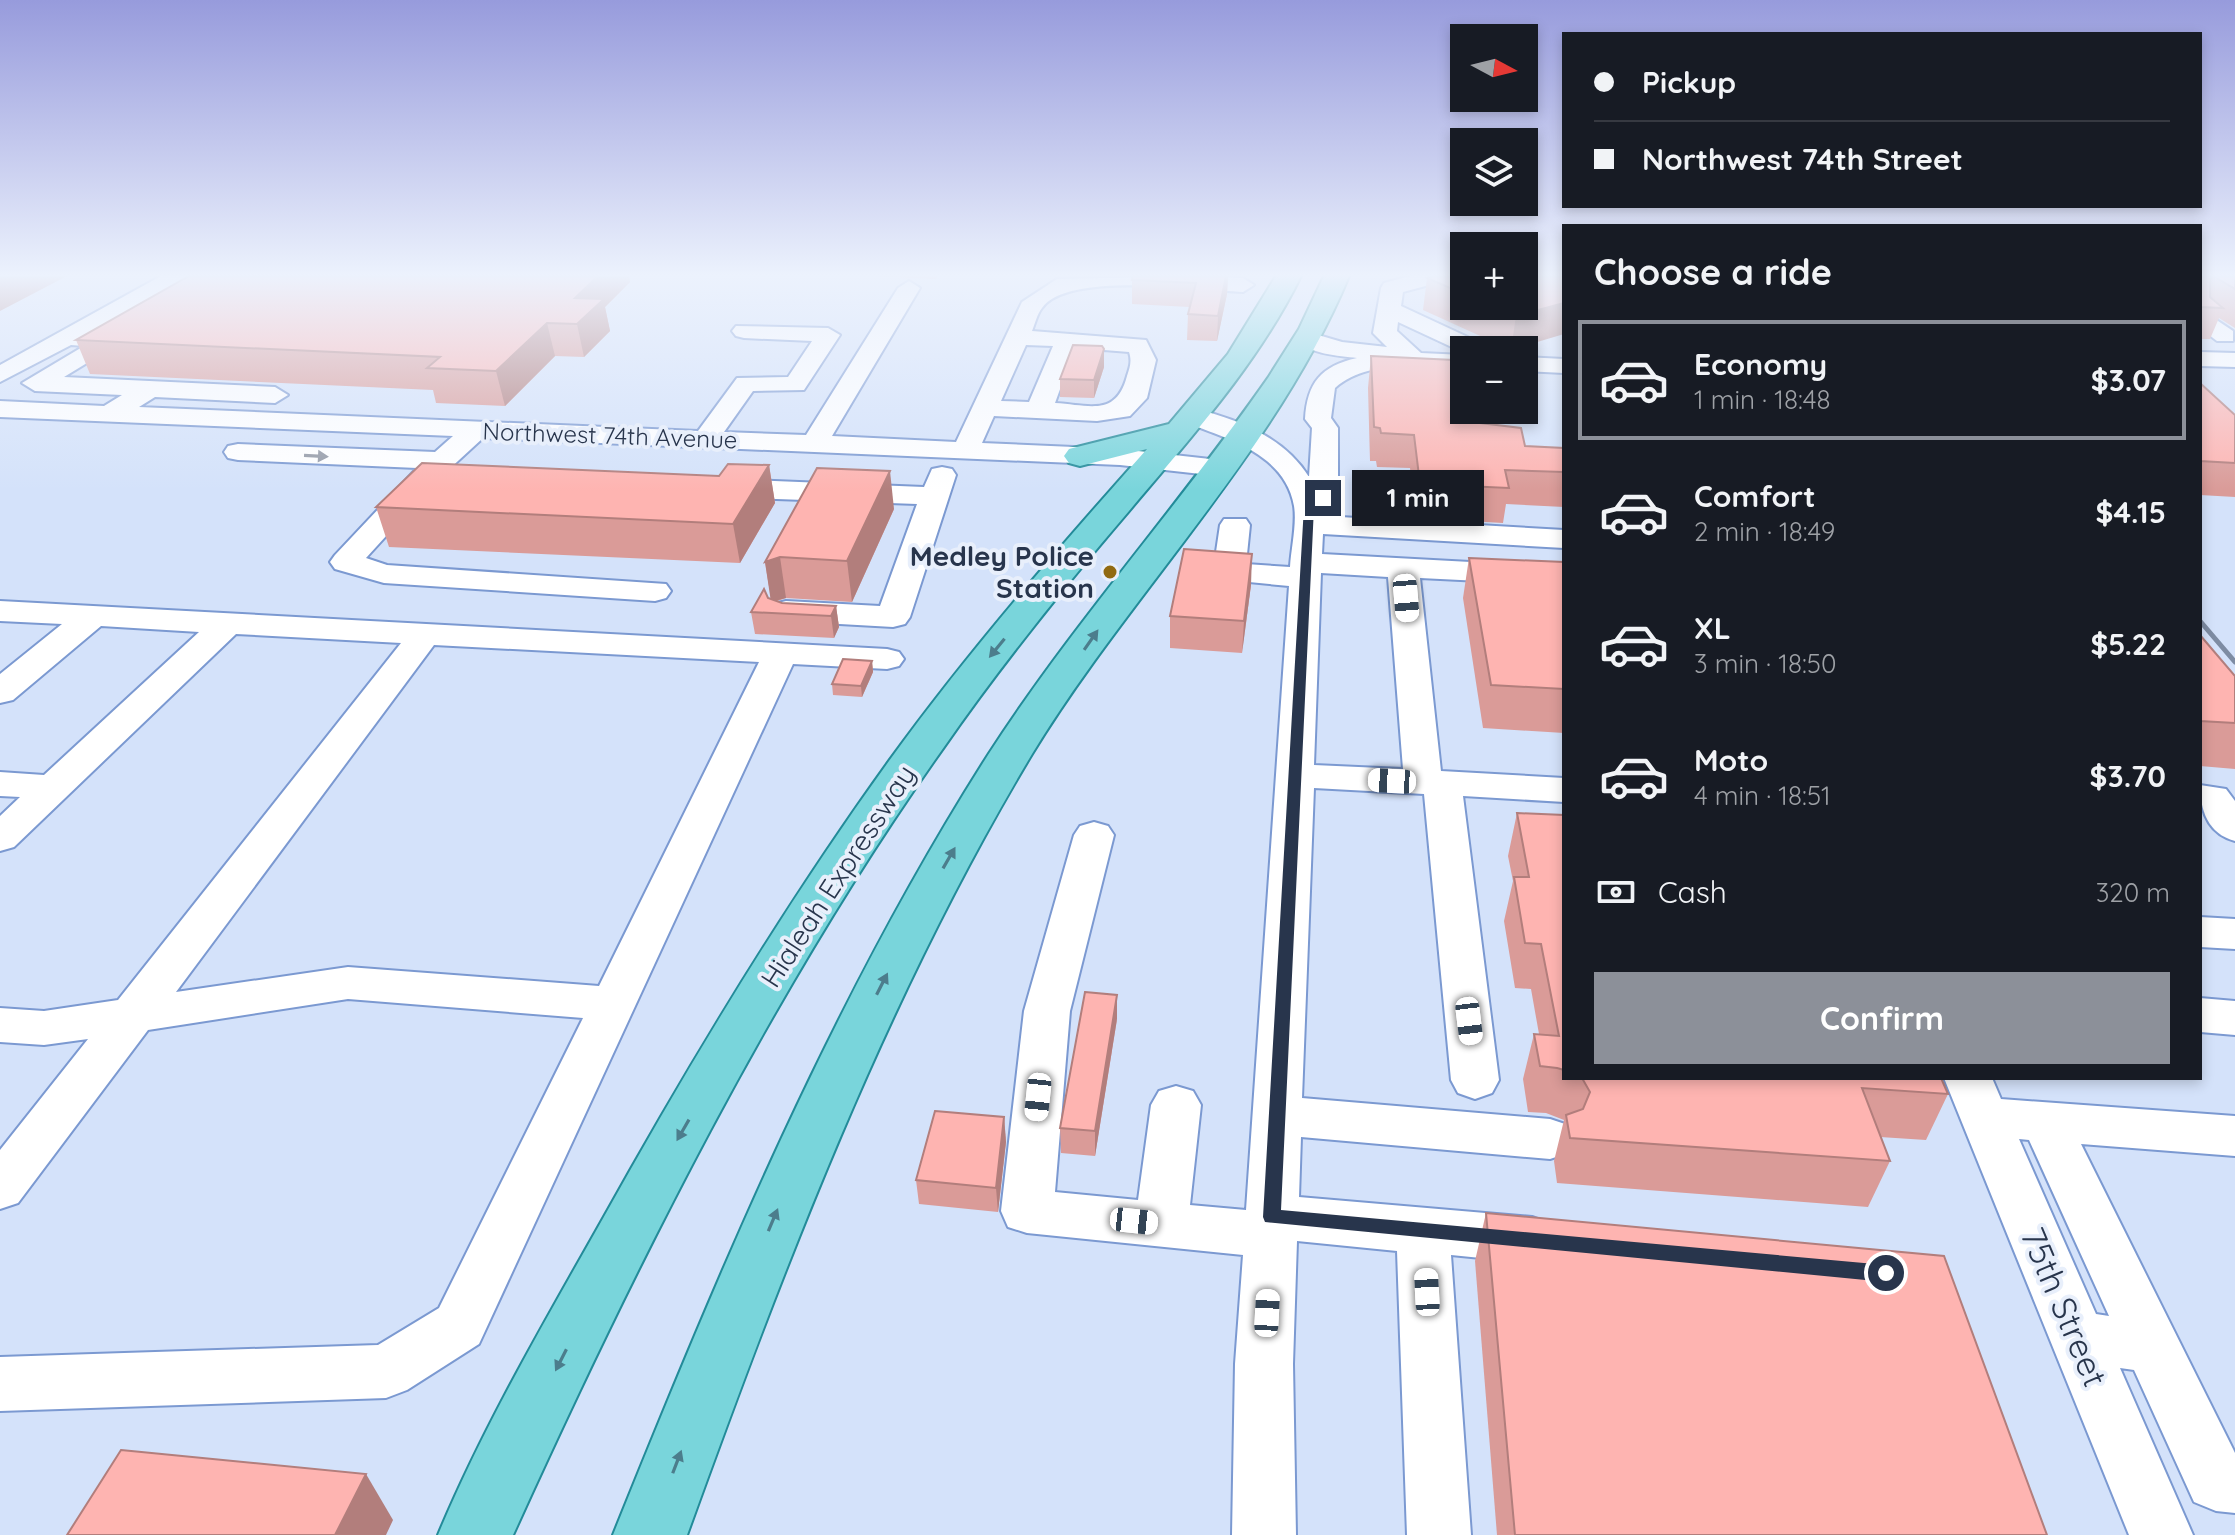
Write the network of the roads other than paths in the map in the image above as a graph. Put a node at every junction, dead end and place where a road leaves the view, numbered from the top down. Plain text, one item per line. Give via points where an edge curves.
1 (49, 348) edge
2 (99, 348) edge
3 (820, 348) edge
4 (873, 348) edge
5 (1013, 348) edge
6 (1073, 348) edge
7 (1123, 348) edge
8 (1139, 348) edge
9 (1248, 348) edge
10 (1299, 348) edge
11 (1337, 348) edge
12 (1402, 348) edge
13 (2225, 348) edge
14 (1410, 354) junction
15 (1450, 356) edge
16 (1450, 356) edge
17 (1143, 357) junction
18 (2202, 358) edge
19 (1538, 365) edge
20 (1562, 366) edge
21 (0, 375) edge
22 (150, 389) junction
23 (985, 408) junction
24 (0, 409) edge
25 (1039, 410) junction
26 (109, 414) junction
27 (279, 422) junction
28 (389, 426) junction
29 (476, 430) junction
30 (639, 437) junction
31 (1210, 438) junction
32 (705, 440) junction
33 (814, 444) junction
34 (958, 450) junction
35 (1028, 453) junction
36 (620, 460) dead end
37 (431, 471) junction
38 (1118, 472) junction
39 (481, 482) edge
40 (697, 488) edge
41 (934, 496) junction
42 (1303, 502) junction
43 (1235, 525) dead end
44 (1562, 539) edge
45 (1403, 568) junction
46 (1305, 570) junction
47 (1562, 576) edge
48 (655, 591) dead end
49 (0, 611) edge
50 (93, 616) junction
51 (228, 623) junction
52 (783, 632) junction
53 (425, 634) junction
54 (887, 659) dead end
55 (0, 692) edge
56 (1294, 775) junction
57 (1432, 783) junction
58 (0, 784) edge
59 (54, 788) junction
60 (1560, 790) edge
61 (2202, 797) edge
62 (2235, 828) edge
63 (1094, 835) dead end
64 (0, 838) edge
65 (2202, 932) edge
66 (2235, 934) edge
67 (613, 1004) junction
68 (133, 1015) junction
69 (2202, 1015) edge
70 (2235, 1018) edge
71 (0, 1025) edge
72 (1475, 1080) dead end
73 (1962, 1093) edge
74 (1176, 1105) dead end
75 (1278, 1115) junction
76 (2045, 1121) junction
77 (2235, 1136) edge
78 (1550, 1139) dead end
79 (0, 1188) edge
80 (1161, 1224) junction
81 (1271, 1226) junction
82 (1423, 1231) junction
83 (1588, 1245) edge
84 (2077, 1338) junction
85 (2152, 1346) junction
86 (0, 1384) edge
87 (2235, 1483) edge
88 (475, 1535) edge
89 (650, 1535) edge
90 (1264, 1535) edge
91 (1439, 1535) edge
92 (2161, 1535) edge

1 - 21 street
2 - 22 street via 35,383
3 - 32 street via 795,385 746,383
4 - 33 street
5 - 23 street
6 - 25 street via 1059,356
7 - 17 street
8 - 17 street
9 - 31 main road, Hialeah Expressway
10 - 31 main road, Hialeah Expressway
11 - 14 street
12 - 14 street
13 - 18 street
14 - 15 street
16 - 42 street via 1347,370 1324,384 1318,419 1325,428 1323,498
17 - 25 street via 1127,407 1107,413
19 - 20 street
22 - 26 street
22 - 28 street via 418,402
23 - 25 street
23 - 34 street
24 - 26 street, Northwest 74th Avenue
26 - 27 street, Northwest 74th Avenue
27 - 28 street, Northwest 74th Avenue
27 -> 37 street via 238,452
28 - 29 street, Northwest 74th Avenue
29 - 30 street, Northwest 74th Avenue
29 - 37 street
30 - 32 street, Northwest 74th Avenue
30 - 36 street
31 - 38 main road, Hialeah Expressway
31 - 38 main road
31 - 38 street, Northwest 74th Avenue
31 - 42 street
89 -> 31 main road, Hialeah Expressway via 781,1201 847,1053 925,899
32 - 33 street, Northwest 74th Avenue
33 - 34 street, Northwest 74th Avenue
34 - 35 street, Northwest 74th Avenue
34 - 41 street
35 - 38 street, Northwest 74th Avenue
35 - 38 street via 1096,478
37 - 39 street
37 - 48 street via 346,562 384,574
38 -> 88 main road, Hialeah Expressway via 938,724 805,923 639,1209
40 - 41 street
41 - 52 street via 893,617
42 - 44 street
42 - 46 street
43 - 46 street via 1229,572
45 - 46 street
45 - 47 street
45 - 57 street
46 - 56 street
49 - 50 street
50 - 51 street
50 - 55 street
51 - 53 street
51 - 59 street
52 - 53 street
52 - 54 street
52 - 67 street
53 - 68 street
56 - 57 street
56 - 75 street
57 - 60 street
57 - 72 street
58 - 59 street
59 - 64 street
61 - 62 street via 2212,798
63 - 80 street via 1047,1011 1027,1211
65 - 66 street
67 - 68 street via 348,983
67 - 86 street via 459,1326 386,1371
68 - 71 street via 44,1028
68 - 79 street
69 - 70 street
73 - 76 street
73 - 84 street, 75th Street
74 - 80 street
75 - 78 street
75 - 81 street
76 - 77 street
76 - 85 street
80 - 81 street
81 - 82 street
81 - 90 street
82 - 83 street
82 - 91 street
84 - 85 street
84 - 92 street, 75th Street
85 - 87 street via 2216,1481

